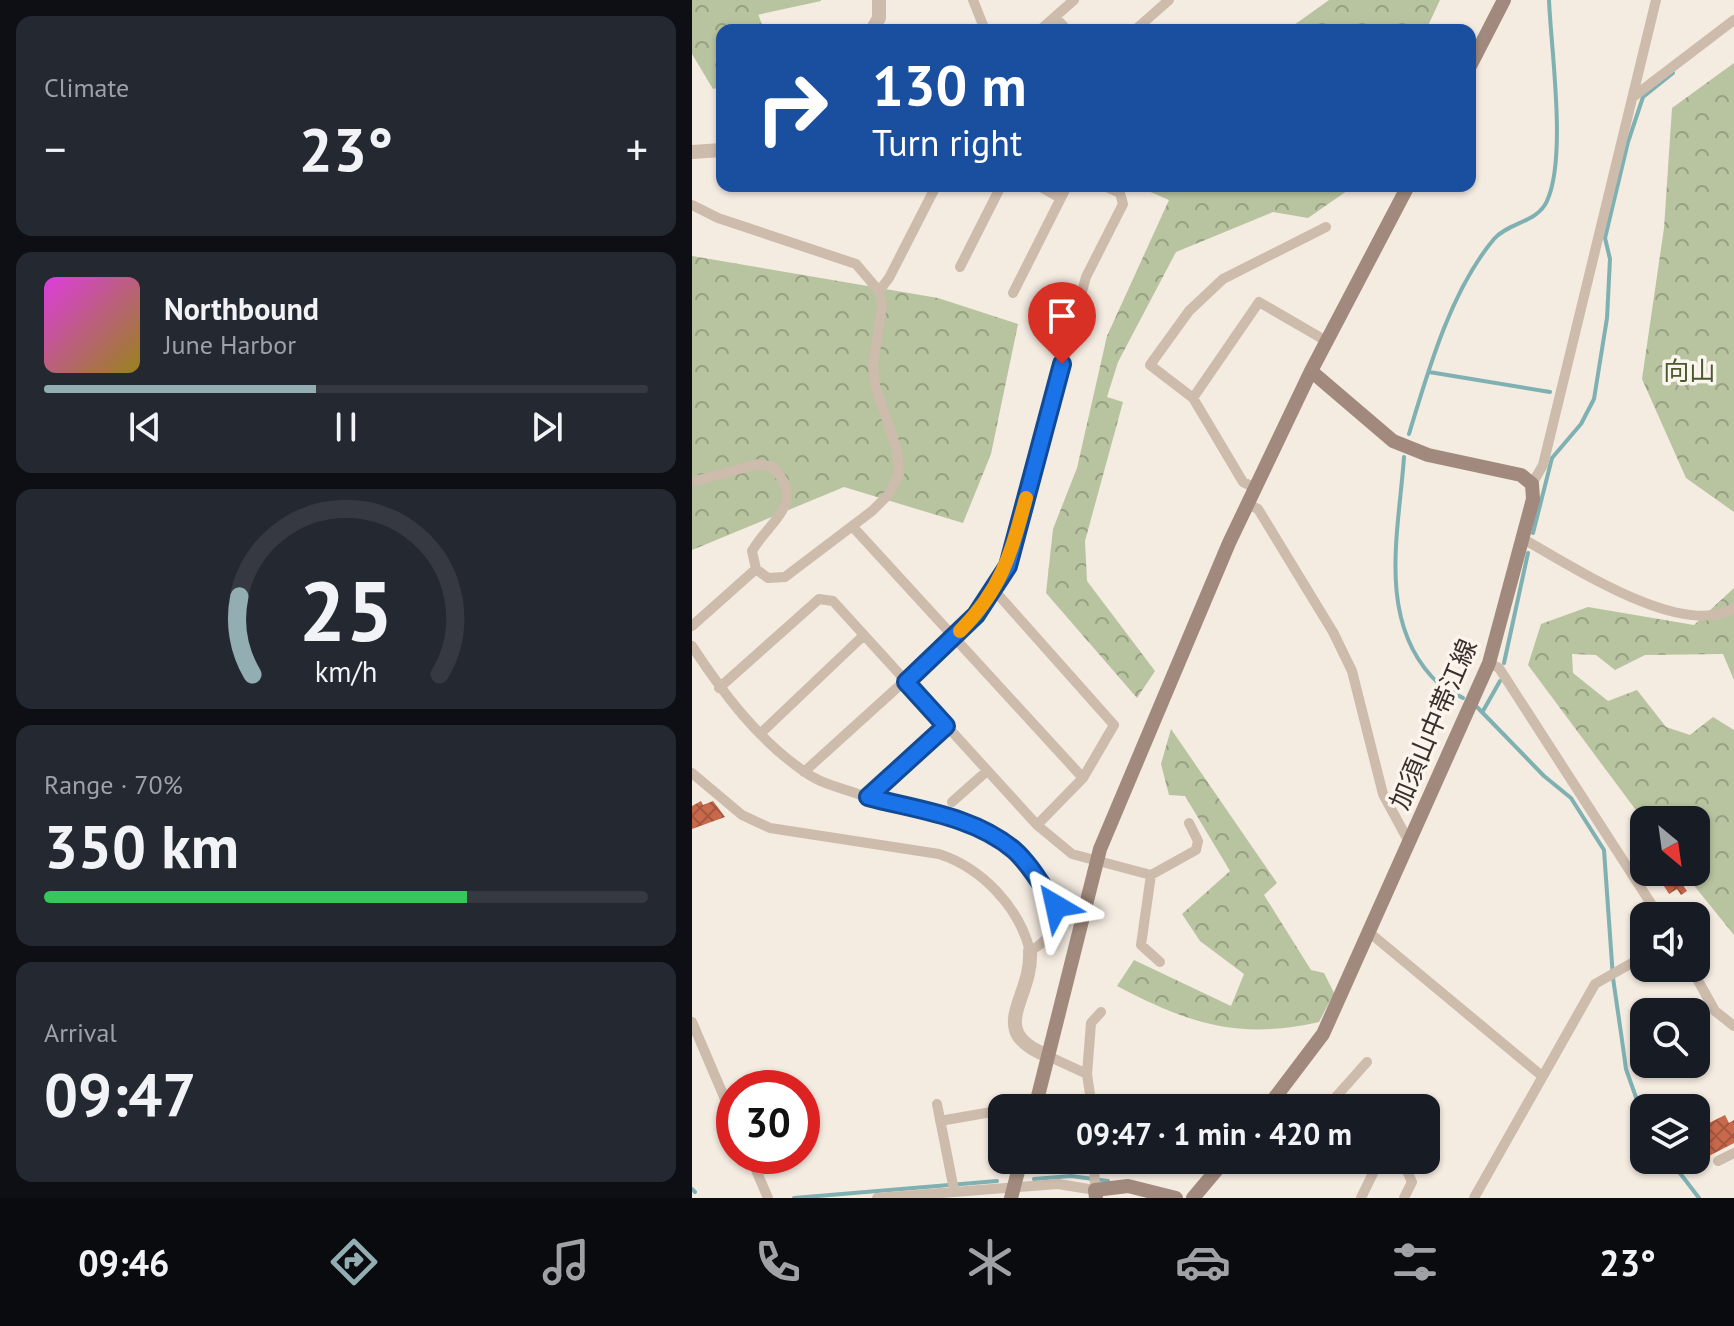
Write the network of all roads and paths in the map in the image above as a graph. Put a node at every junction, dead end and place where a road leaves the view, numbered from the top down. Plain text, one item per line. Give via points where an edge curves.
1 (879, 0) edge
2 (973, 0) edge
3 (1074, 0) edge
4 (1169, 0) edge
5 (1504, 0) edge
6 (1656, 0) edge
7 (1055, 17) junction
8 (1734, 20) edge
9 (876, 24) edge
10 (983, 24) edge
11 (1047, 24) edge
12 (1061, 24) edge
13 (1142, 24) edge
14 (1476, 54) edge
15 (1633, 97) junction
16 (716, 150) edge
17 (692, 152) edge
18 (933, 192) edge
19 (998, 192) edge
20 (1050, 192) edge
21 (1064, 192) edge
22 (1118, 192) edge
23 (1405, 192) edge
24 (1060, 198) junction
25 (692, 205) edge
26 (1326, 227) dead end
27 (960, 267) dead end
28 (879, 291) junction
29 (1013, 293) dead end
30 (1328, 342) junction
31 (1311, 371) junction
32 (1193, 398) junction
33 (692, 482) edge
34 (1532, 484) junction
35 (1255, 488) junction
36 (1248, 504) junction
37 (853, 527) junction
38 (1523, 539) junction
39 (756, 569) junction
40 (994, 590) junction
41 (1734, 608) edge
42 (692, 626) edge
43 (863, 636) junction
44 (952, 638) junction
45 (692, 646) edge
46 (1489, 663) junction
47 (906, 682) junction
48 (719, 688) junction
49 (946, 726) junction
50 (760, 734) junction
51 (987, 771) junction
52 (804, 772) junction
53 (692, 773) edge
54 (1083, 778) junction
55 (868, 797) junction
56 (952, 802) dead end
57 (1189, 823) dead end
58 (1037, 825) junction
59 (1409, 842) junction
60 (1146, 875) junction
61 (1650, 902) edge
62 (1370, 933) junction
63 (1030, 951) junction
64 (1160, 962) dead end
65 (1630, 964) edge
66 (1699, 982) edge
67 (1101, 1012) dead end
68 (1731, 1021) edge
69 (692, 1022) edge
70 (1048, 1056) junction
71 (1367, 1062) dead end
72 (1087, 1074) junction
73 (1542, 1076) junction
74 (716, 1078) edge
75 (1038, 1094) edge
76 (1090, 1094) edge
77 (1278, 1094) edge
78 (1338, 1094) edge
79 (937, 1104) dead end
80 (988, 1113) edge
81 (940, 1121) junction
82 (1734, 1153) edge
83 (1718, 1161) dead end
84 (758, 1174) edge
85 (1213, 1174) edge
86 (953, 1186) junction
87 (1095, 1187) edge
88 (1013, 1192) edge
89 (768, 1198) edge
90 (877, 1198) edge
91 (1176, 1198) edge
92 (1193, 1198) edge
93 (1361, 1198) edge
94 (1404, 1198) edge
95 (1474, 1198) edge

1 - 9 street
2 - 10 street
3 - 7 street
4 - 13 street
5 - 14 main road
6 - 15 street
7 - 11 street
7 - 12 street
8 - 15 street
15 - 34 street via 1543,465
16 - 17 street
18 - 28 street
19 - 27 street
20 - 24 street
21 - 24 street
22 - 40 street via 1123,204 1086,277 1008,566
23 - 30 main road
24 - 29 street
25 - 28 street via 856,264
26 - 32 street via 1223,279 1189,311 1150,365
28 - 37 street via 875,385 897,450 899,474 889,494
30 - 31 main road
30 - 32 street via 1259,302
31 - 34 main road via 1393,441 1428,455 1521,475
31 - 35 main road
32 - 35 street via 1243,482
33 - 39 street via 758,464 773,467 783,477 786,503 752,551
34 - 38 main road, 加須山中帯江線
35 - 36 main road
36 - 59 street via 1258,509 1345,658 1383,794
36 - 70 main road via 1168,679 1100,849
37 - 39 street via 785,577 768,578
37 - 44 street
38 - 41 street via 1603,582 1675,612 1695,618 1721,616
38 - 46 main road, 加須山中帯江線
39 - 42 street
40 - 44 street
40 - 54 street via 1114,725
43 - 47 street
43 - 48 street via 833,601 819,599
43 - 50 street
44 - 47 street
44 - 54 street
45 - 48 street
46 - 59 main road, 加須山中帯江線
46 - 61 street via 1499,668
47 - 49 street
47 - 52 street
48 - 50 street
49 - 51 street
49 - 55 street
50 - 52 street
51 - 56 street
51 - 58 street
52 - 55 street
53 - 63 street via 742,815 770,828 939,854 966,863 1016,918
54 - 58 street
55 - 63 street via 973,824 1016,852 1056,906 1058,917 1043,944
57 - 60 street via 1198,841 1196,850
58 - 60 street via 1072,854
59 - 62 main road, 加須山中帯江線
60 - 64 street via 1141,945
62 - 73 street
62 - 77 main road, 加須山中帯江線 via 1323,1034
63 - 70 street via 1013,1023 1026,1047
65 - 73 street via 1595,984
66 - 68 street via 1715,1011
67 - 72 street via 1091,1023
69 - 74 street
70 - 72 street
70 - 75 main road
71 - 78 street
72 - 76 street
73 - 95 street
79 - 81 street
80 - 81 street
81 - 86 street
82 - 83 street
84 - 89 street
85 - 92 main road
86 - 88 street
86 - 90 street
87 - 88 street via 1058,1184
87 - 91 main road via 1128,1186
93 - 94 street via 1376,1167 1387,1162 1407,1171 1412,1182

